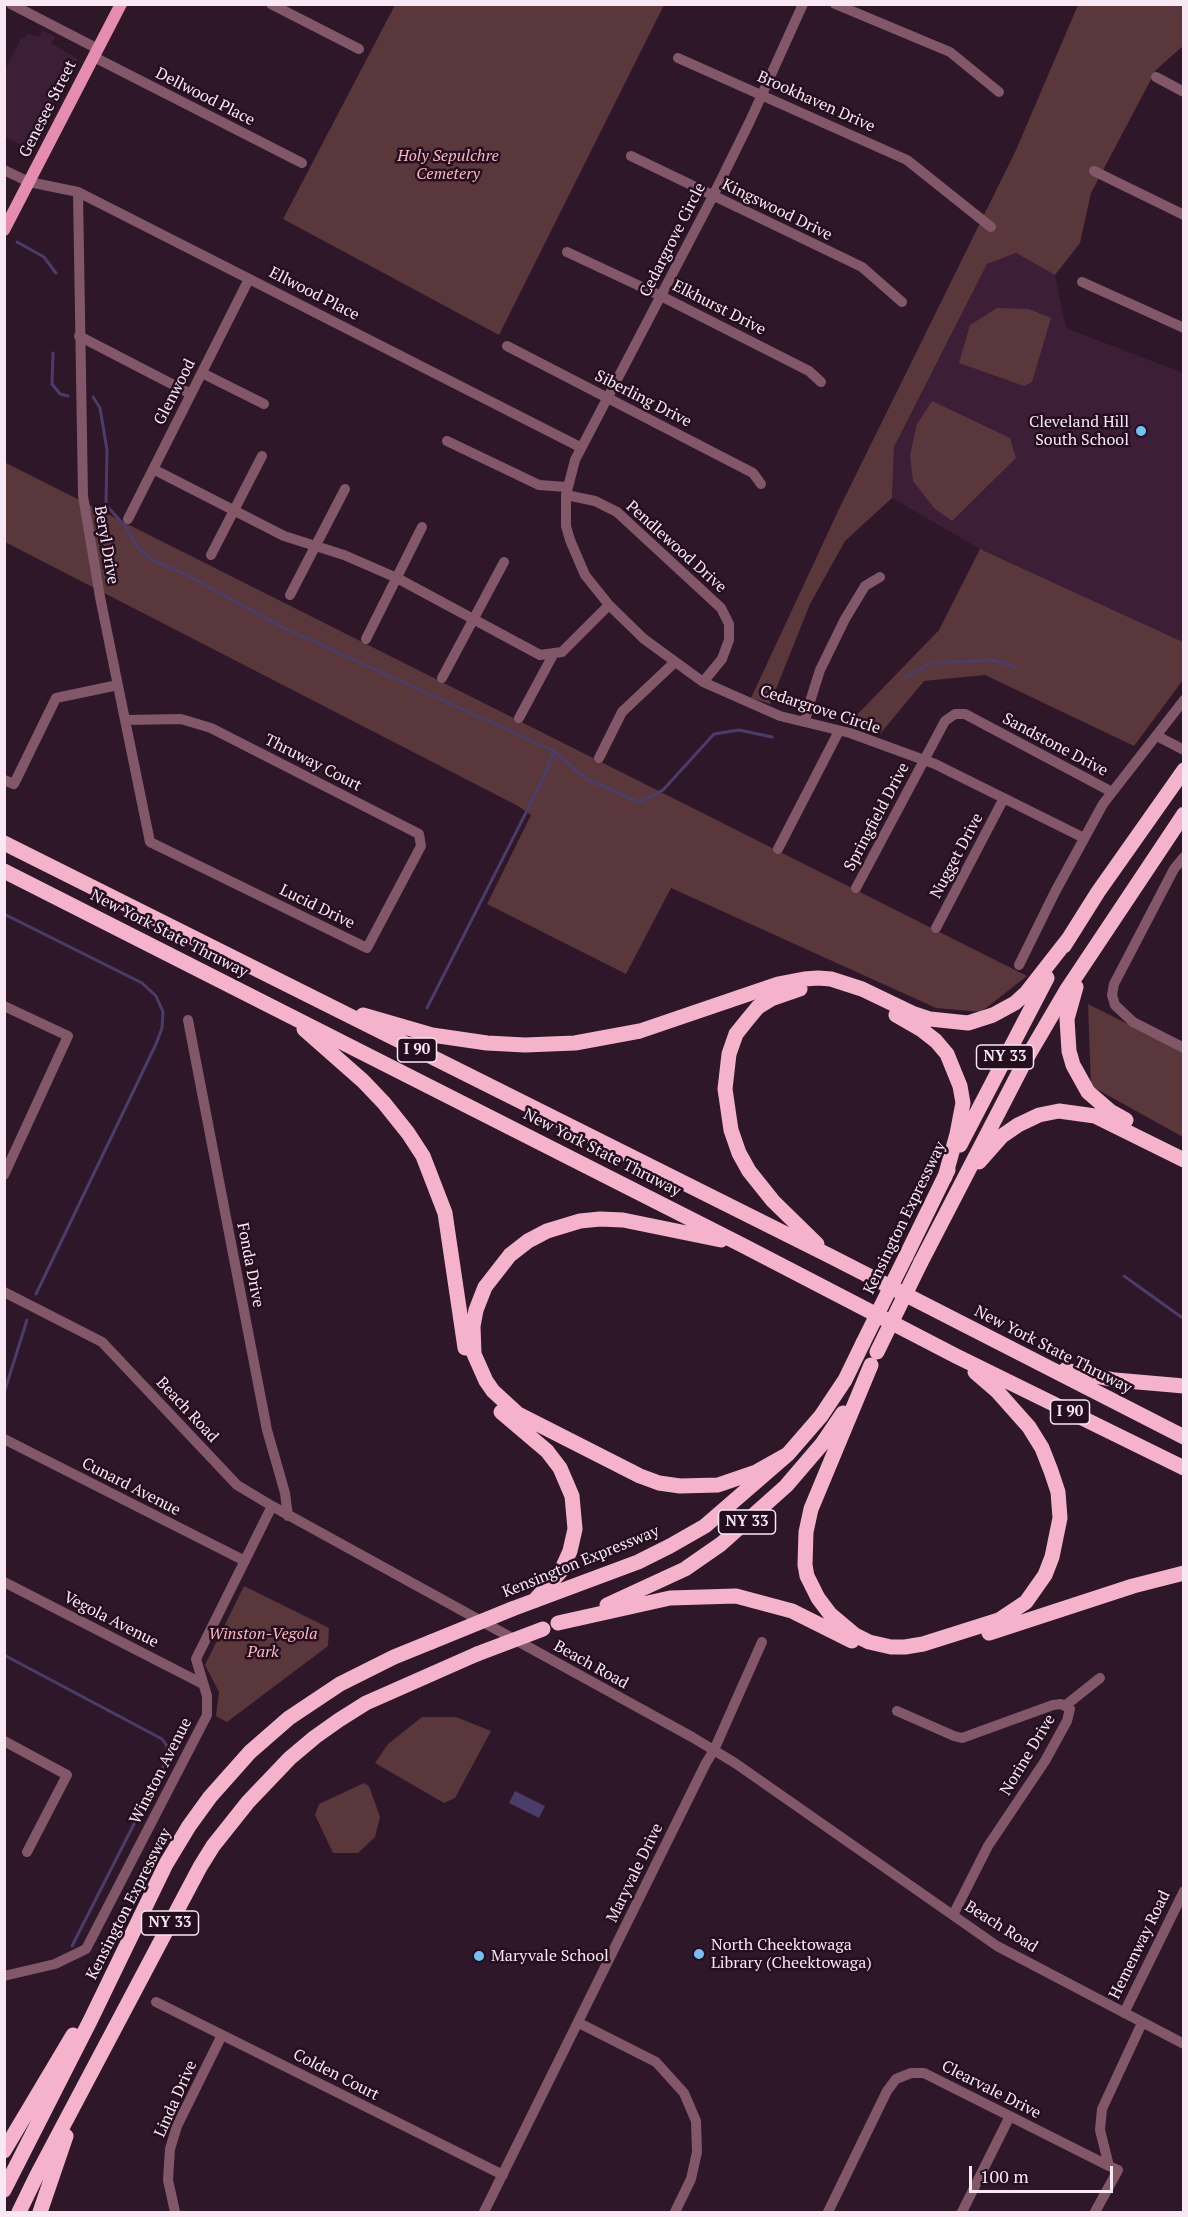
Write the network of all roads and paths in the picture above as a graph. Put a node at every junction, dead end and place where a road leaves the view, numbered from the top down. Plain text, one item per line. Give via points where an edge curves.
1 (11, 4) edge
2 (121, 4) edge
3 (271, 4) edge
4 (803, 4) edge
5 (836, 4) edge
6 (359, 50) dead end
7 (96, 53) junction
8 (678, 58) dead end
9 (1156, 77) dead end
10 (999, 92) dead end
11 (1184, 92) edge
12 (762, 95) junction
13 (631, 156) dead end
14 (302, 163) dead end
15 (4, 170) edge
16 (1094, 171) dead end
17 (29, 182) junction
18 (78, 192) junction
19 (713, 196) junction
20 (1184, 215) edge
21 (992, 227) dead end
22 (4, 230) edge
23 (567, 252) dead end
24 (249, 279) junction
25 (1082, 282) dead end
26 (662, 296) junction
27 (902, 302) dead end
28 (1184, 328) edge
29 (79, 336) junction
30 (507, 346) dead end
31 (202, 373) junction
32 (821, 382) dead end
33 (191, 394) junction
34 (606, 398) junction
35 (264, 404) dead end
36 (447, 441) dead end
37 (580, 447) junction
38 (262, 456) dead end
39 (153, 469) junction
40 (761, 484) dead end
41 (345, 489) dead end
42 (566, 491) junction
43 (234, 511) junction
44 (128, 519) dead end
45 (422, 528) dead end
46 (316, 545) junction
47 (211, 555) dead end
48 (504, 562) dead end
49 (880, 577) dead end
50 (397, 578) junction
51 (290, 595) dead end
52 (609, 605) junction
53 (474, 618) junction
54 (366, 639) dead end
55 (554, 653) junction
56 (675, 662) junction
57 (442, 678) dead end
58 (703, 682) junction
59 (118, 685) junction
60 (1184, 700) edge
61 (519, 718) dead end
62 (125, 720) junction
63 (805, 722) junction
64 (839, 730) junction
65 (1157, 736) junction
66 (1184, 750) edge
67 (598, 758) dead end
68 (925, 760) junction
69 (1184, 770) edge
70 (4, 780) edge
71 (1112, 792) junction
72 (1004, 798) junction
73 (1184, 814) edge
74 (1084, 838) junction
75 (4, 843) edge
76 (778, 849) dead end
77 (1184, 857) edge
78 (200, 866) joint
79 (4, 871) edge
80 (856, 888) dead end
81 (394, 895) joint
82 (936, 928) dead end
83 (1069, 938) junction
84 (1083, 964) junction
85 (1019, 965) dead end
86 (325, 1004) junction
87 (4, 1006) edge
88 (284, 1012) junction
89 (188, 1020) dead end
90 (1184, 1048) edge
91 (1184, 1150) edge
92 (1184, 1160) edge
93 (4, 1174) edge
94 (945, 1177) junction
95 (960, 1185) junction
96 (742, 1245) junction
97 (830, 1256) junction
98 (4, 1292) edge
99 (956, 1356) junction
100 (874, 1359) junction
101 (1035, 1362) junction
102 (1184, 1386) edge
103 (1184, 1437) edge
104 (4, 1439) edge
105 (788, 1454) junction
106 (1184, 1468) edge
107 (272, 1506) junction
108 (288, 1516) junction
109 (245, 1561) junction
110 (1184, 1573) edge
111 (4, 1582) edge
112 (534, 1601) junction
113 (558, 1623) junction
114 (762, 1642) dead end
115 (1100, 1678) dead end
116 (203, 1684) junction
117 (1066, 1705) junction
118 (897, 1712) dead end
119 (4, 1741) edge
120 (714, 1750) junction
121 (27, 1852) dead end
122 (1184, 1891) edge
123 (953, 1915) junction
124 (124, 1950) junction
125 (4, 1976) edge
126 (156, 2002) dead end
127 (1124, 2013) junction
128 (579, 2023) junction
129 (1142, 2023) junction
130 (222, 2035) junction
131 (1184, 2044) edge
132 (89, 2078) junction
133 (1010, 2116) junction
134 (4, 2151) edge
135 (1109, 2166) junction
136 (503, 2175) junction
137 (4, 2190) edge
138 (20, 2212) edge
139 (40, 2212) edge
140 (175, 2212) edge
141 (484, 2212) edge
142 (675, 2212) edge
143 (828, 2212) edge
144 (962, 2212) edge
145 (1095, 2212) edge

1 - 7 street, Dellwood Place
2 - 7 main road, Genesee Street
3 - 6 street
4 - 12 street, Cedargrove Circle
5 - 10 street via 950,52
7 - 14 street, Dellwood Place
7 - 17 main road, Genesee Street
8 - 12 street, Brookhaven Drive
9 - 11 street
12 - 19 street, Cedargrove Circle
12 - 21 street, Brookhaven Drive via 907,159
13 - 19 street, Kingswood Drive
15 - 17 street, Ellwood Place
16 - 20 street
17 - 18 street, Ellwood Place
17 - 22 main road, Genesee Street
18 - 24 street, Ellwood Place
18 - 29 street, Beryl Drive
19 - 26 street, Cedargrove Circle
19 - 27 street, Kingswood Drive via 861,267
23 - 26 street, Elkhurst Drive
24 - 31 street, Glenwood
24 - 37 street, Ellwood Place
25 - 28 street
26 - 32 street, Elkhurst Drive via 809,371
26 - 34 street, Cedargrove Circle
29 - 33 street
29 - 59 street, Beryl Drive via 83,496
30 - 34 street, Siberling Drive
31 - 33 street, Glenwood
31 - 35 street
33 - 39 street, Glenwood
34 - 37 street, Cedargrove Circle
34 - 40 street, Siberling Drive via 753,473
36 - 42 street, Pendlewood Drive via 539,485
37 - 42 street, Cedargrove Circle
38 - 43 street
39 - 43 street
39 - 44 street, Glenwood
41 - 46 street
42 - 52 street, Cedargrove Circle via 566,526 576,557
42 - 58 street, Pendlewood Drive via 617,512 721,608 729,624 729,640 722,659
43 - 46 street via 284,536
43 - 47 street
45 - 50 street
46 - 50 street
46 - 51 street
48 - 53 street
49 - 63 street via 865,586 844,619 820,670
50 - 53 street
50 - 54 street
52 - 55 street via 562,652
52 - 56 street, Cedargrove Circle
53 - 55 street via 540,655
53 - 57 street
55 - 61 street
56 - 58 street, Cedargrove Circle
56 - 67 street via 622,712
58 - 63 street, Cedargrove Circle via 780,716
59 - 62 street, Beryl Drive
59 - 70 street via 56,698 14,784
60 - 65 street
62 - 78 street, Beryl Drive via 150,842
62 - 81 street, Thruway Court via 181,719 211,728 419,834 421,846
63 - 64 street, Cedargrove Circle
64 - 68 street, Cedargrove Circle
64 - 76 street
65 - 66 street
65 - 71 street
68 - 71 street, Sandstone Drive via 945,721 955,714 965,714
68 - 72 street, Cedargrove Circle
68 - 80 street, Springfield Drive
69 - 83 highway, Kensington Expressway / NY 33
71 - 74 street, Sandstone Drive
72 - 74 street, Cedargrove Circle
72 - 82 street, Nugget Drive
73 - 84 highway, Kensington Expressway / NY 33
74 - 85 street, Sandstone Drive
75 - 86 highway, New York State Thruway / I 90
77 - 90 street via 1174,869 1114,984 1112,995 1115,1005 1133,1022
78 - 81 street, Lucid Drive via 367,948
79 - 88 highway, New York State Thruway / I 90
83 - 86 highway via 1015,1003 968,1023 930,1019 862,989 818,978 778,984 640,1032 575,1043 487,1043 432,1035
83 - 94 highway, Kensington Expressway / NY 33
84 - 91 highway via 1067,1019 1069,1051 1080,1082 1110,1112
84 - 95 highway, Kensington Expressway / NY 33 via 1025,1061
86 - 97 highway, New York State Thruway / I 90
87 - 93 street via 68,1036
88 - 96 highway, New York State Thruway / I 90
88 - 112 highway via 363,1081 423,1156 445,1214 471,1370 488,1399 547,1451 567,1482 575,1529 570,1551 561,1571
89 - 108 street, Fonda Drive via 265,1419
92 - 95 highway via 1095,1116 1059,1111 1032,1118 1002,1136
94 - 97 highway via 963,1102 955,1071 936,1041 912,1024 842,990 794,990 759,1007 736,1034 729,1054 725,1089 731,1130 749,1171
94 - 105 highway, Kensington Expressway / NY 33, bridge via 845,1380
95 - 100 highway, Kensington Expressway / NY 33, bridge
96 - 99 highway, New York State Thruway / I 90
96 - 105 highway via 623,1220 580,1221 547,1231 510,1255 485,1287 473,1326 474,1354 493,1391 518,1414 659,1483 718,1485 756,1472
97 - 101 highway, New York State Thruway / I 90
98 - 107 street, Beach Road via 102,1342 237,1485
99 - 100 highway via 997,1391 1042,1448 1058,1492 1057,1540 1045,1575 1016,1610 999,1620 905,1647 869,1642 845,1627 818,1598 805,1564 811,1509
99 - 106 highway, New York State Thruway / I 90
100 - 113 highway, Kensington Expressway / NY 33 via 822,1444 786,1486 721,1544 685,1569 649,1587
101 - 102 highway via 1115,1380
101 - 103 highway, New York State Thruway / I 90
104 - 109 street, Cunard Avenue
105 - 112 highway, Kensington Expressway / NY 33 via 705,1526 638,1562
107 - 108 street, Beach Road
107 - 109 street, Winston Avenue
108 - 120 street, Beach Road
109 - 116 street, Winston Avenue via 196,1659
110 - 113 highway via 916,1655 898,1656 865,1649 792,1611 736,1596 670,1599
111 - 116 street, Vegola Avenue
112 - 124 highway, Kensington Expressway / NY 33, bridge via 394,1657 340,1684 289,1718 250,1752 189,1826
113 - 132 highway, Kensington Expressway / NY 33, bridge via 366,1703 290,1758 213,1846
114 - 120 street, Maryvale Drive
115 - 117 street
116 - 125 street, Winston Avenue via 207,1715 86,1948 55,1964
117 - 118 street, Norine Drive via 1053,1705 962,1737
117 - 123 street, Norine Drive via 1070,1709 1067,1721 1034,1779 988,1846
119 - 121 street via 67,1775
120 - 123 street, Beach Road
120 - 128 street, Maryvale Drive
122 - 127 street, Hemenway Road
123 - 127 street, Beach Road via 997,1946
124 - 134 highway
124 - 137 highway, Kensington Expressway / NY 33
126 - 130 street, Colden Court
127 - 129 street, Beach Road
128 - 136 street, Maryvale Drive
128 - 142 street via 656,2062 684,2093 696,2121 697,2152 691,2179
129 - 131 street, Beach Road
129 - 135 street via 1102,2109 1100,2130
130 - 136 street, Colden Court
130 - 140 street, Linda Drive via 177,2126 170,2149 168,2180
132 - 138 highway, Kensington Expressway / NY 33
132 - 139 highway
133 - 135 street, Clearvale Drive
133 - 143 street, Clearvale Drive via 924,2073 901,2075 887,2091
133 - 144 street
135 - 145 street via 1118,2170
136 - 141 street, Maryvale Drive

